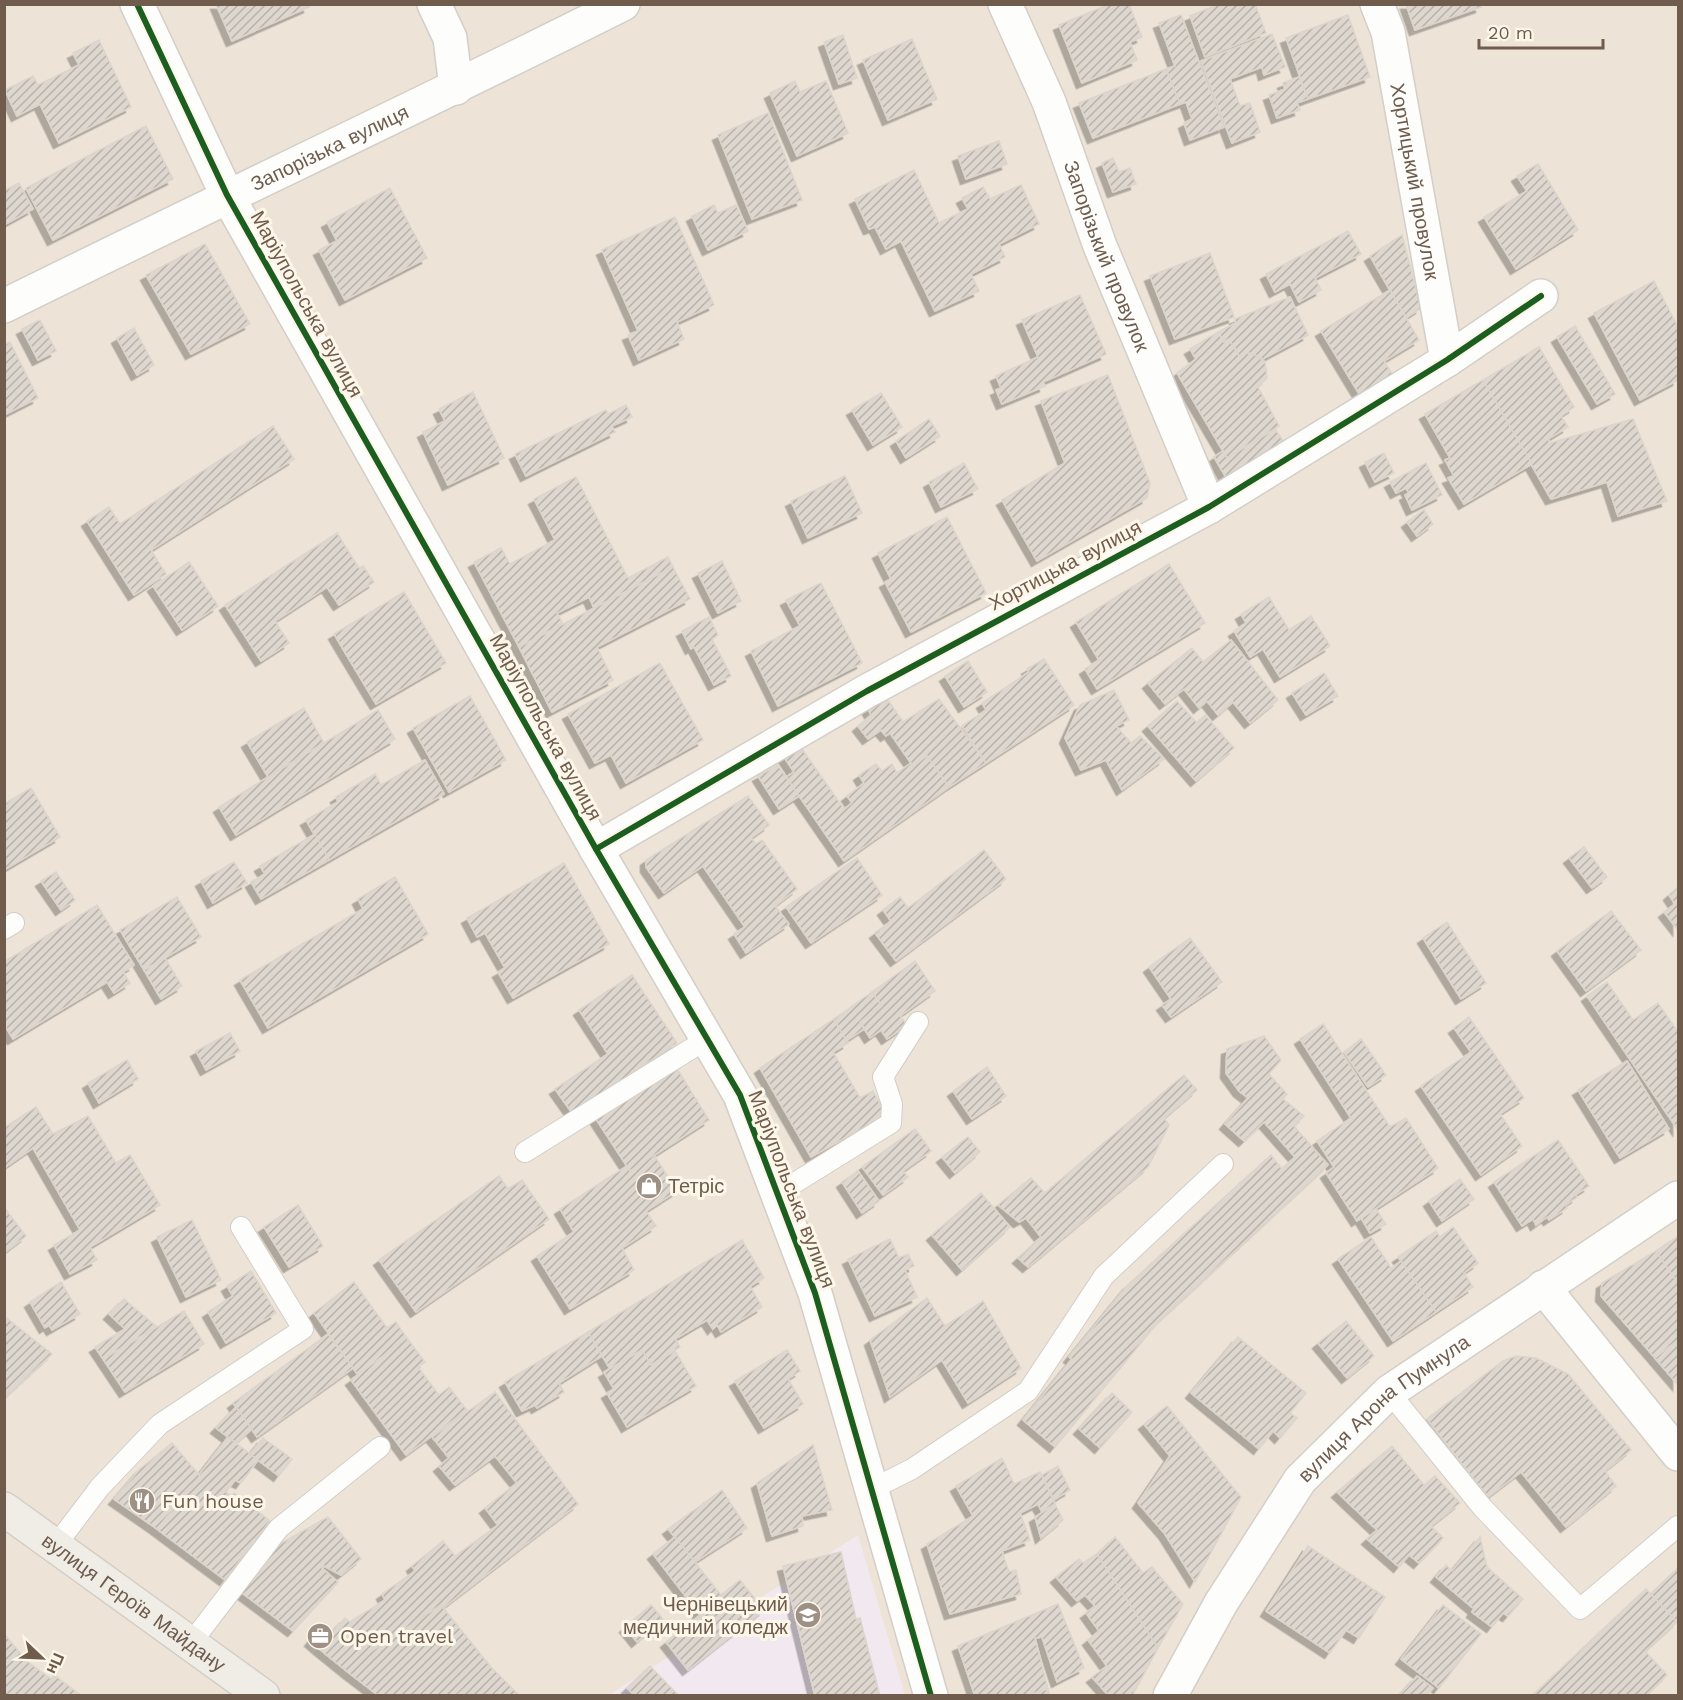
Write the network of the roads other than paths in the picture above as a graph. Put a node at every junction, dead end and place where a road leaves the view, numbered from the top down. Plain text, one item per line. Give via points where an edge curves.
1 (137, 4) edge
2 (434, 4) edge
3 (623, 4) edge
4 (1005, 4) edge
5 (1377, 4) edge
6 (456, 88) junction
7 (227, 195) junction
8 (1541, 296) dead end
9 (4, 306) edge
10 (1447, 360) junction
11 (1209, 507) junction
12 (596, 849) junction
13 (918, 1022) dead end
14 (707, 1039) junction
15 (525, 1152) dead end
16 (1223, 1164) dead end
17 (777, 1194) junction
18 (1678, 1198) edge
19 (241, 1227) dead end
20 (1543, 1287) junction
21 (1389, 1392) junction
22 (380, 1447) dead end
23 (1678, 1454) edge
24 (872, 1489) junction
25 (6, 1514) edge
26 (1678, 1526) edge
27 (56, 1545) junction
28 (191, 1643) junction
29 (263, 1695) edge
30 (931, 1695) edge
31 (1170, 1695) edge

1 - 7 street, Маріупольська вулиця
2 - 6 street via 450,38
3 - 6 street, Запорізька вулиця
4 - 11 street, Запорізький провулок via 1049,102 1100,246
5 - 10 street, Хортицький провулок via 1388,32
6 - 7 street, Запорізька вулиця
7 - 9 street, Запорізька вулиця
7 - 12 street, Маріупольська вулиця
8 - 10 street, Хортицька вулиця
10 - 11 street, Хортицька вулиця
11 - 12 street, Хортицька вулиця via 867,691
12 - 14 street, Маріупольська вулиця
13 - 17 lane via 883,1077 892,1104 891,1123
14 - 15 lane
14 - 17 street, Маріупольська вулиця via 740,1095
16 - 24 lane via 1104,1276 1028,1390 912,1469
17 - 24 street, Маріупольська вулиця via 815,1293
18 - 20 street, вулиця Арона Пумнула
19 - 27 lane via 303,1329 160,1424 100,1487
20 - 21 street, вулиця Арона Пумнула
20 - 23 street
21 - 26 lane via 1482,1507 1580,1609
21 - 31 street, вулиця Арона Пумнула via 1300,1480 1221,1603
22 - 28 lane via 279,1528
24 - 30 street, Маріупольська вулиця
25 - 27 main road, вулиця Героїв Майдану
27 - 28 main road, вулиця Героїв Майдану
28 - 29 main road, вулиця Героїв Майдану

